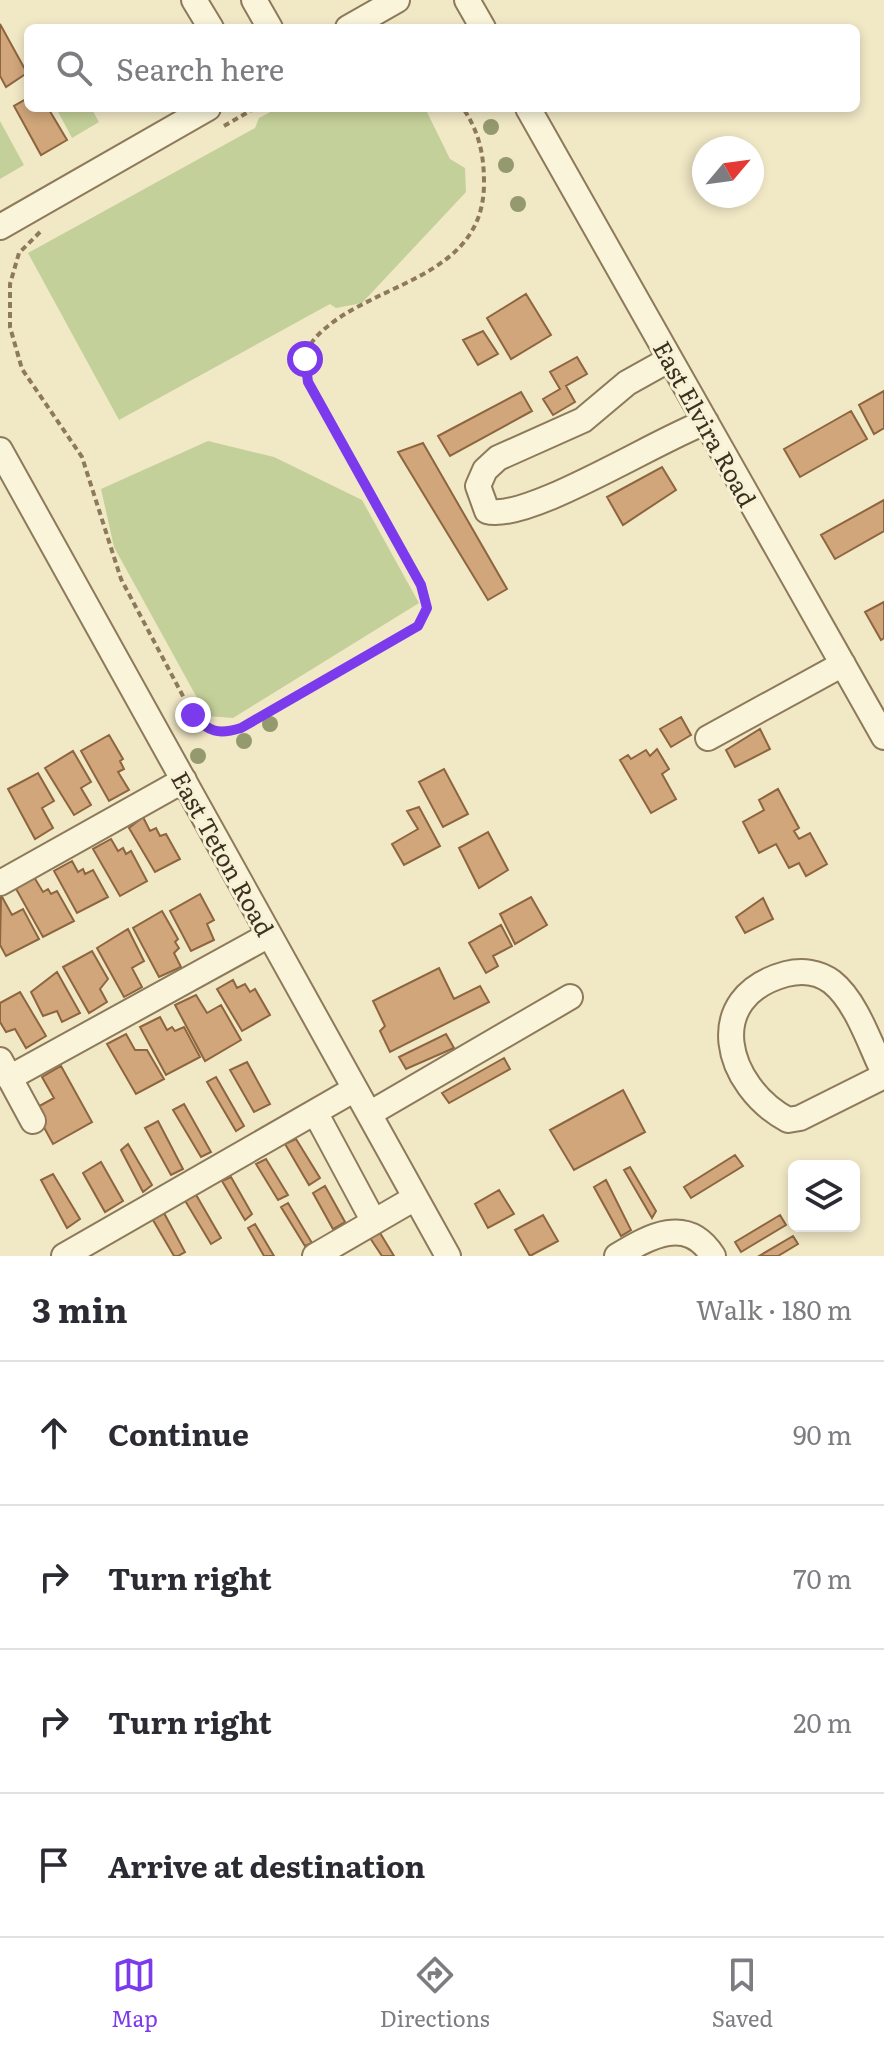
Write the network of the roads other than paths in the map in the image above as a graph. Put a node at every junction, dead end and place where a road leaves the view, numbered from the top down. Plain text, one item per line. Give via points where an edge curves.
1 (194, 0) edge
2 (254, 0) edge
3 (397, 0) edge
4 (467, 0) edge
5 (209, 24) edge
6 (268, 24) edge
7 (355, 24) edge
8 (481, 24) edge
9 (530, 112) edge
10 (212, 119) edge
11 (0, 227) edge
12 (670, 359) junction
13 (706, 422) junction
14 (0, 450) edge
15 (843, 664) junction
16 (884, 737) edge
17 (708, 738) dead end
18 (184, 780) junction
19 (0, 883) edge
20 (269, 935) junction
21 (570, 997) dead end
22 (5, 1069) edge
23 (884, 1074) edge
24 (355, 1089) junction
25 (315, 1112) junction
26 (369, 1114) junction
27 (33, 1121) dead end
28 (415, 1198) junction
29 (374, 1222) junction
30 (64, 1256) edge
31 (315, 1256) edge
32 (448, 1256) edge
33 (617, 1256) edge
34 (713, 1256) edge

1 - 5 street
2 - 6 street
3 - 7 street
4 - 8 street
9 - 12 street, East Elvira Road
10 - 11 street
12 - 13 street, East Elvira Road
12 - 13 street via 627,383 583,420 498,458 478,486 487,511 500,516 556,495 674,433
13 - 15 street, East Elvira Road
14 - 18 street, East Teton Road
15 - 16 street, East Elvira Road
15 - 17 street
18 - 19 street
18 - 20 street, East Teton Road
20 - 22 street
20 - 24 street, East Teton Road
21 - 26 street
22 - 27 street
23 - 23 street via 788,1120 762,1102 737,1064 728,1041 734,1017 753,989 773,978 797,971 819,974 847,1000
24 - 25 street
24 - 26 street, East Teton Road
25 - 29 street
25 - 30 street
26 - 28 street, East Teton Road
28 - 29 street
28 - 32 street, East Teton Road
29 - 31 street
33 - 34 street via 648,1238 686,1233 704,1241

